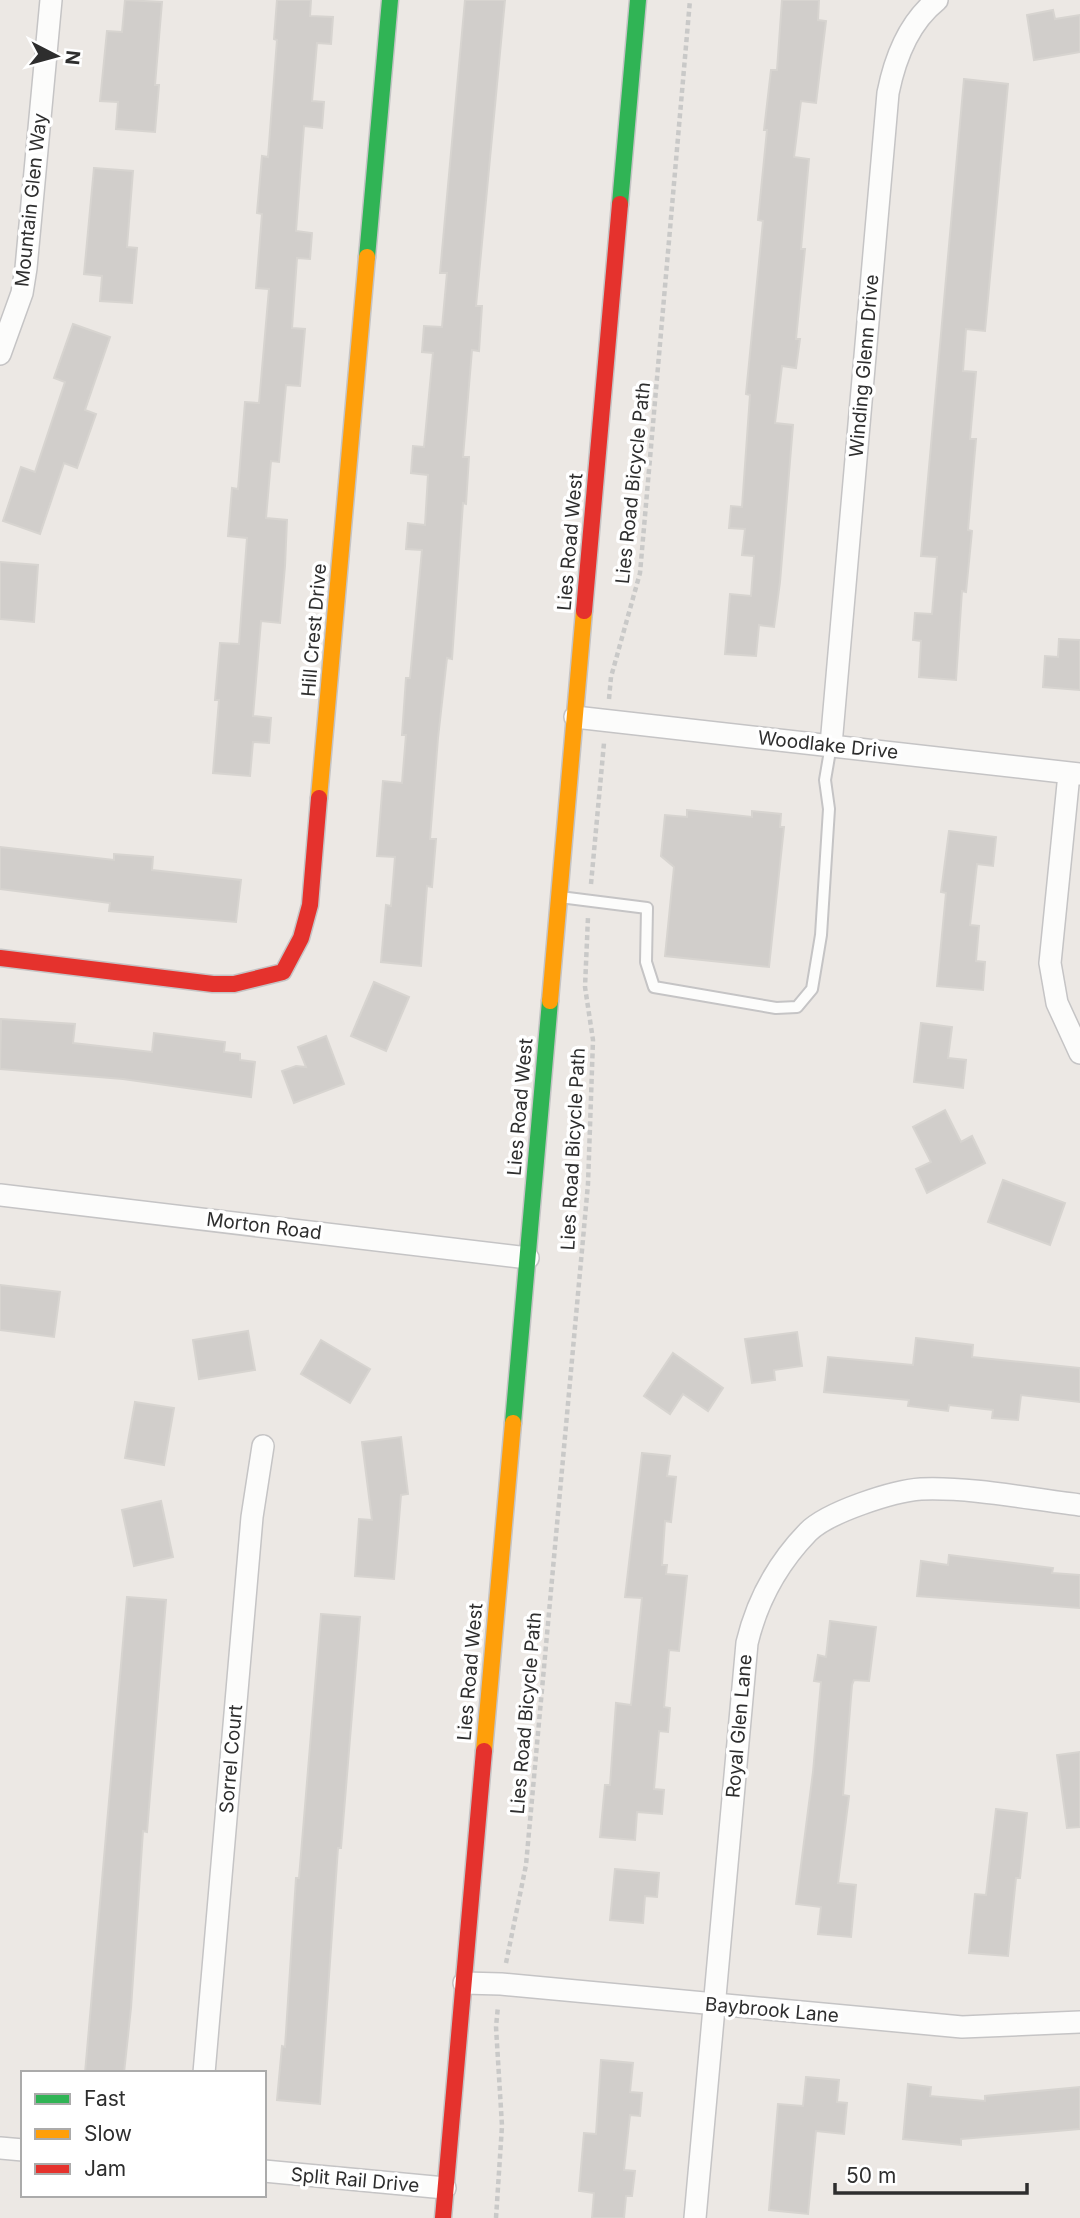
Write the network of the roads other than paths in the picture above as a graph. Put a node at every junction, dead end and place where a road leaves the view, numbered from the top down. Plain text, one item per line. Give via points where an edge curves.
1 (51, 0) edge
2 (390, 0) edge
3 (638, 0) edge
4 (937, 0) edge
5 (0, 354) edge
6 (576, 717) junction
7 (831, 745) junction
8 (1074, 774) edge
9 (561, 897) junction
10 (0, 958) edge
11 (1080, 1053) edge
12 (0, 1195) edge
13 (528, 1258) junction
14 (263, 1446) dead end
15 (1080, 1505) edge
16 (464, 1983) junction
17 (714, 2005) junction
18 (1080, 2022) edge
19 (204, 2071) edge
20 (0, 2148) edge
21 (21, 2150) edge
22 (266, 2171) edge
23 (445, 2188) junction
24 (443, 2218) edge
25 (695, 2218) edge

1 - 5 street, Mountain Glen Way via 26,268
2 - 10 street, Hill Crest Drive via 310,905 301,938 283,972 234,984
3 - 6 street, Lies Road West
4 - 7 street, Winding Glenn Drive via 911,29 888,93
6 - 7 street, Woodlake Drive
6 - 9 street, Lies Road West
7 - 8 street, Woodlake Drive
7 - 9 lane via 825,780 829,823 821,935 813,989 797,1007 776,1008 654,987 646,962 647,908
8 - 11 street via 1050,963 1057,1003
9 - 13 street, Lies Road West
12 - 13 street, Morton Road
13 - 16 street, Lies Road West
14 - 19 street, Sorrel Court via 252,1517
15 - 17 street, Royal Glen Lane via 943,1490 888,1494 810,1530 774,1576 761,1598 747,1643
16 - 17 street, Baybrook Lane
16 - 23 street, Lies Road West
17 - 18 street, Baybrook Lane via 962,2027
17 - 25 street, Royal Glen Lane
20 - 21 street
22 - 23 street, Split Rail Drive
23 - 24 street, Lies Road West

